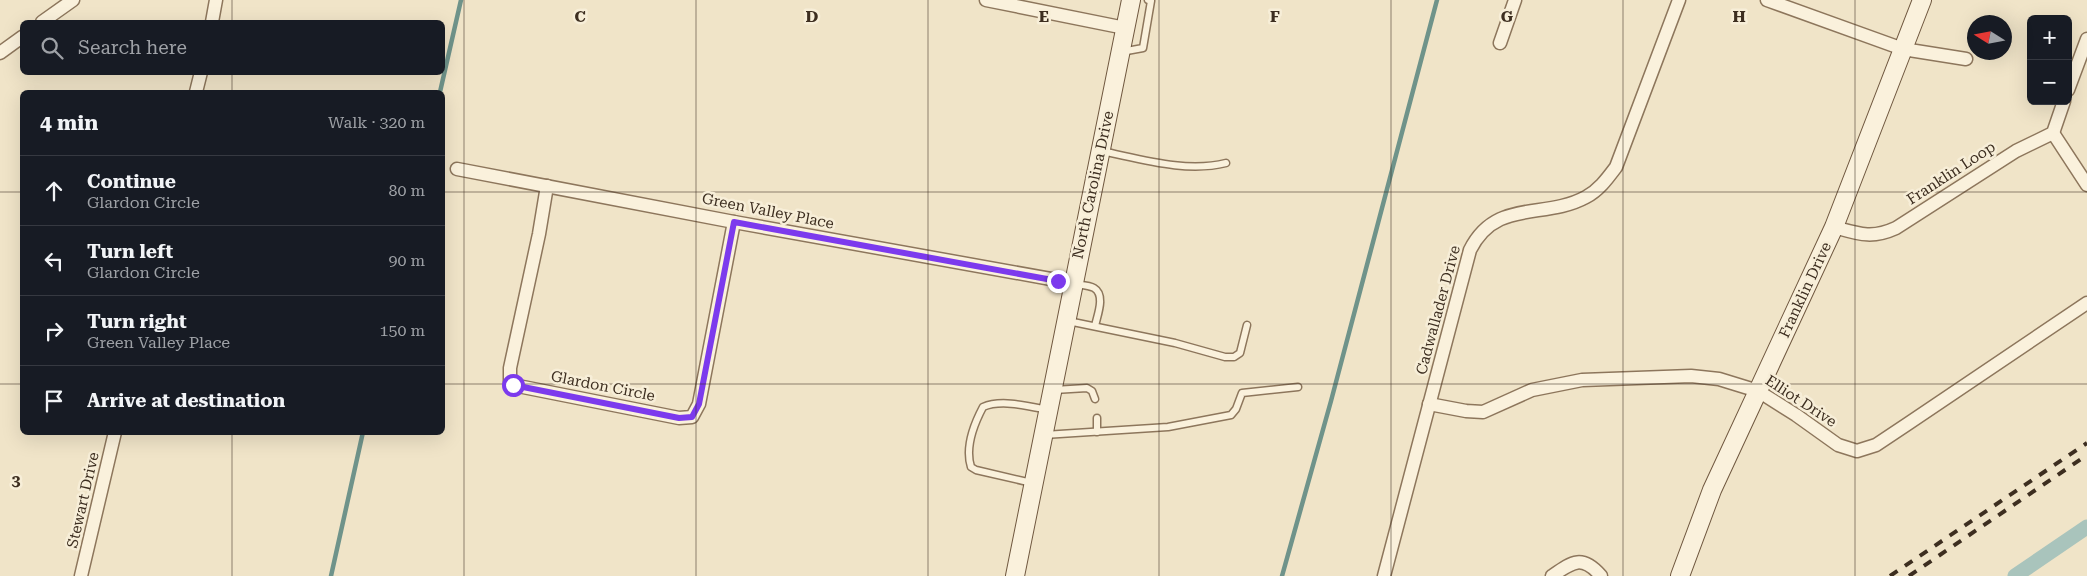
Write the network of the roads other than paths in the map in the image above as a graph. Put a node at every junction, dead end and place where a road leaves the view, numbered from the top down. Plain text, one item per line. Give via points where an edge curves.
1 (73, 0) edge
2 (216, 0) edge
3 (986, 0) edge
4 (1131, 0) edge
5 (1148, 0) edge
6 (1515, 0) edge
7 (1679, 0) edge
8 (1767, 0) edge
9 (1922, 0) edge
10 (45, 20) edge
11 (212, 20) edge
12 (1125, 28) junction
13 (20, 38) edge
14 (2087, 39) edge
15 (1500, 42) dead end
16 (1903, 49) junction
17 (0, 53) edge
18 (1120, 53) junction
19 (1966, 59) dead end
20 (200, 75) edge
21 (2072, 79) edge
22 (196, 90) edge
23 (2063, 105) edge
24 (2053, 133) junction
25 (1100, 150) junction
26 (1226, 163) dead end
27 (457, 169) dead end
28 (2087, 185) edge
29 (547, 186) junction
30 (734, 222) junction
31 (1834, 227) junction
32 (1073, 283) junction
33 (2087, 303) edge
34 (1066, 320) junction
35 (1247, 325) dead end
36 (1095, 326) junction
37 (1298, 387) dead end
38 (1053, 390) junction
39 (1758, 391) junction
40 (1095, 399) dead end
41 (1429, 404) junction
42 (1048, 410) junction
43 (1097, 418) dead end
44 (1097, 432) junction
45 (114, 435) edge
46 (1043, 435) junction
47 (1033, 483) junction
48 (81, 576) edge
49 (1015, 576) edge
50 (1384, 576) edge
51 (1552, 576) edge
52 (1601, 576) edge
53 (1680, 576) edge

1 - 10 street
2 - 11 street
3 - 12 street
4 - 12 street, North Carolina Drive
5 - 18 lane via 1151,1 1143,48
6 - 15 street
7 - 41 street, Cadwallader Drive via 1616,167 1606,181 1594,192 1570,204 1500,218 1487,226 1474,242
8 - 16 street
9 - 16 street, Franklin Drive
12 - 18 street, North Carolina Drive
13 - 17 street
14 - 21 street
16 - 19 street
16 - 31 street, Franklin Drive
18 - 25 street, North Carolina Drive
20 - 22 street
23 - 24 street
24 - 28 street
24 - 31 street, Franklin Loop via 2016,150 1896,228 1862,235
25 - 26 lane via 1186,166 1209,167
25 - 32 street, North Carolina Drive
27 - 29 street, Green Valley Place
29 - 30 street, Green Valley Place
29 - 30 street, Glardon Circle via 508,378 510,382 679,418 692,417 699,404
30 - 32 street, Green Valley Place
31 - 39 street, Franklin Drive
32 - 34 street, North Carolina Drive
32 - 36 lane via 1094,288 1099,293
33 - 39 street, Elliot Drive via 1864,450 1850,450 1838,445
34 - 36 lane
34 - 38 street, North Carolina Drive
35 - 36 lane via 1240,353 1234,357
37 - 44 lane via 1242,393 1231,416 1168,427
38 - 40 lane via 1087,388
38 - 42 street, North Carolina Drive
39 - 41 street, Elliot Drive via 1719,379 1691,376 1582,380 1532,390 1483,412
39 - 53 street, Franklin Drive via 1712,490
41 - 50 street, Cadwallader Drive
42 - 46 street, North Carolina Drive
42 - 47 lane via 988,404 983,407 968,450 971,467 976,470
43 - 44 lane
44 - 46 lane
45 - 48 street, Stewart Drive
46 - 47 street, North Carolina Drive
47 - 49 street, North Carolina Drive
51 - 52 street via 1577,561 1586,563

